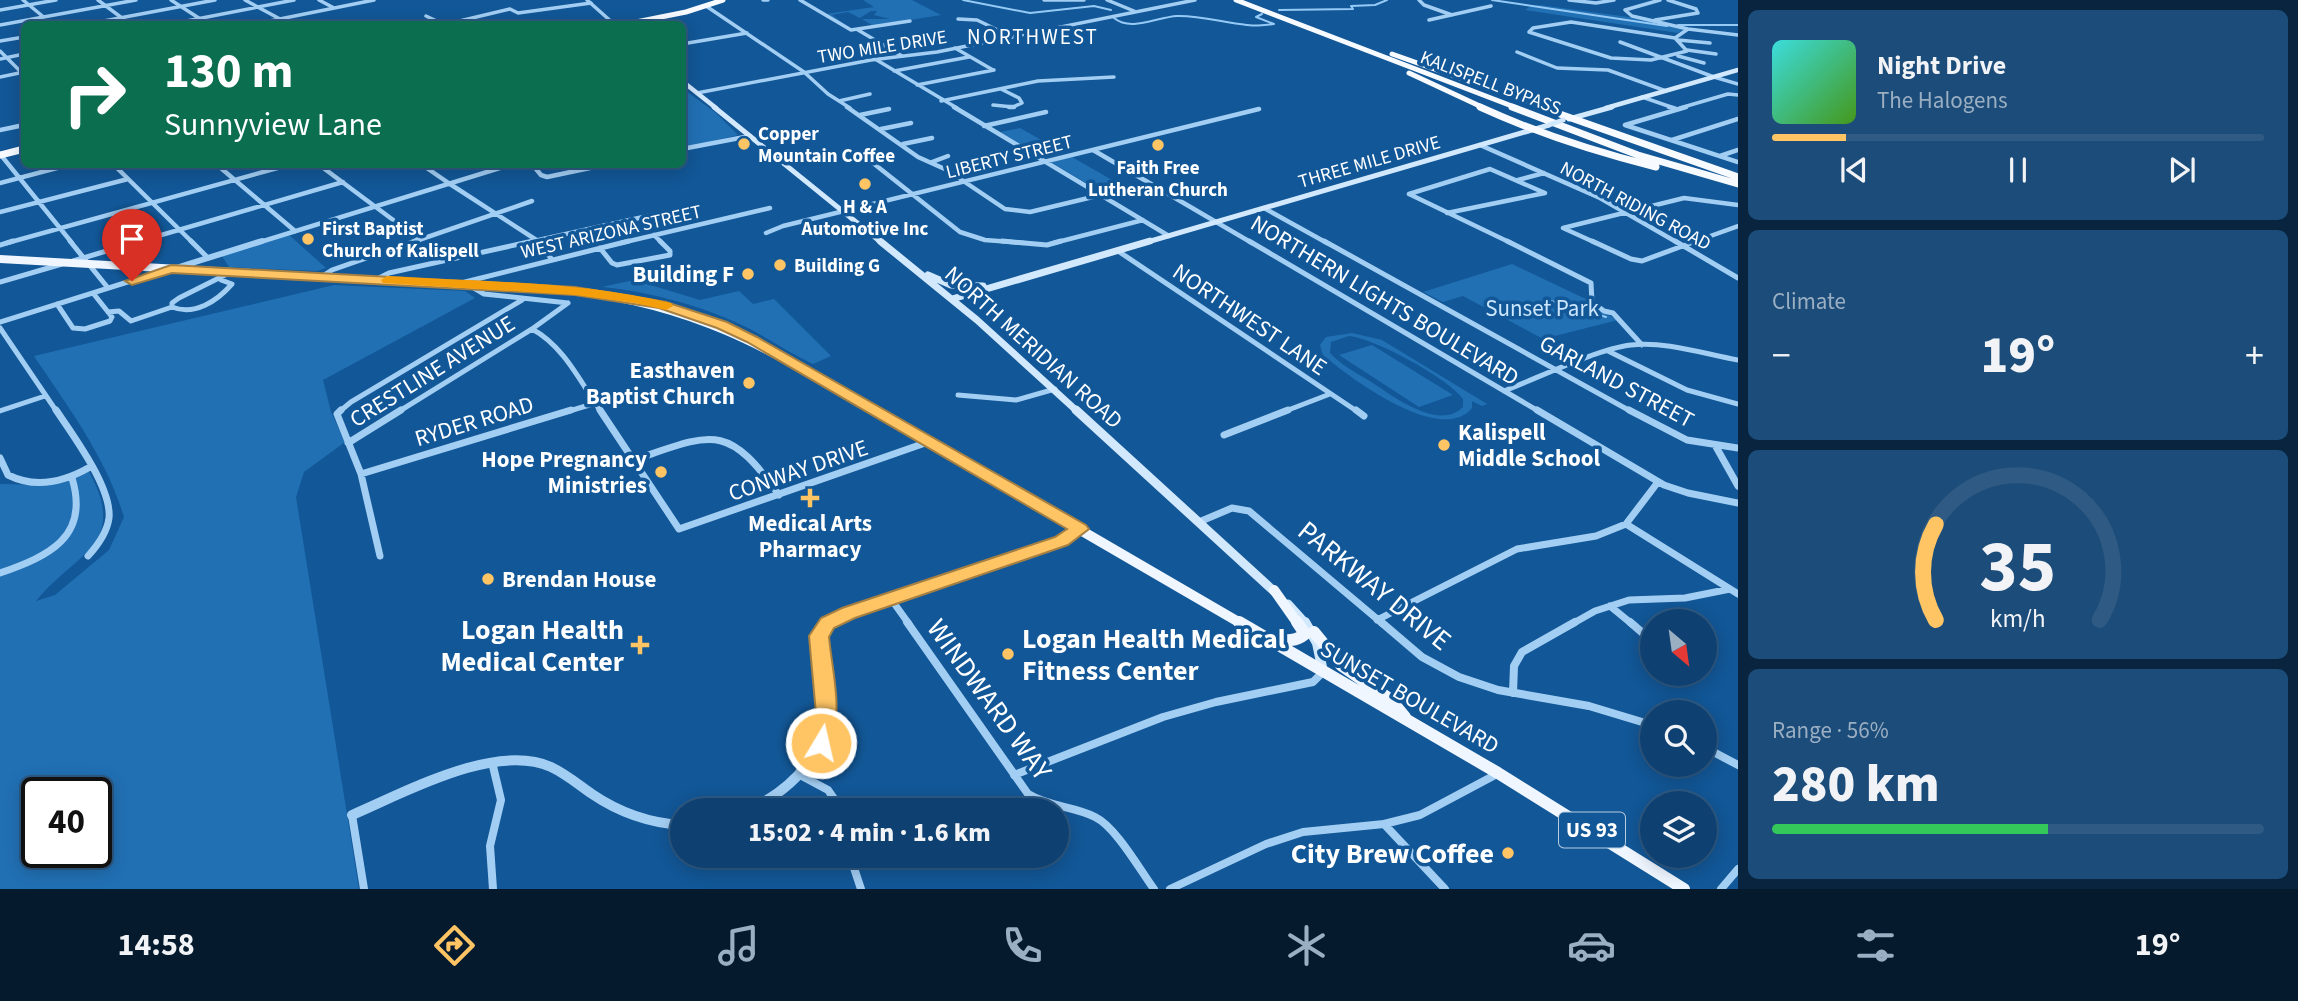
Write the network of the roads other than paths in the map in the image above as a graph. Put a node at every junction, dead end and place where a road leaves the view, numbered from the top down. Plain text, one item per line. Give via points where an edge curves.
1 (23, 0) edge
2 (56, 0) edge
3 (98, 0) edge
4 (136, 0) edge
5 (171, 0) edge
6 (215, 0) edge
7 (245, 0) edge
8 (294, 0) edge
9 (319, 0) edge
10 (374, 0) edge
11 (723, 0) edge
12 (800, 0) edge
13 (1044, 0) edge
14 (1084, 0) edge
15 (1107, 0) edge
16 (1195, 0) edge
17 (1236, 0) edge
18 (1242, 0) edge
19 (1419, 0) edge
20 (1569, 0) edge
21 (1614, 0) edge
22 (1660, 0) edge
23 (1668, 0) edge
24 (589, 1) edge
25 (29, 5) junction
26 (105, 6) junction
27 (181, 6) junction
28 (706, 6) junction
29 (1492, 6) dead end
30 (258, 7) junction
31 (334, 8) junction
32 (0, 10) edge
33 (1134, 11) junction
34 (1453, 15) junction
35 (426, 16) dead end
36 (43, 17) junction
37 (122, 18) junction
38 (200, 19) junction
39 (279, 19) junction
40 (958, 19) dead end
41 (1429, 20) dead end
42 (1653, 20) junction
43 (21, 21) edge
44 (22, 21) edge
45 (48, 21) edge
46 (105, 21) edge
47 (126, 21) edge
48 (188, 21) edge
49 (203, 21) edge
50 (269, 21) edge
51 (438, 21) edge
52 (458, 21) edge
53 (611, 21) edge
54 (639, 21) edge
55 (910, 21) dead end
56 (0, 25) edge
57 (1688, 29) junction
58 (858, 30) junction
59 (1315, 31) junction
60 (747, 33) junction
61 (1333, 35) junction
62 (1738, 35) edge
63 (1012, 37) junction
64 (21, 38) edge
65 (1676, 39) junction
66 (0, 41) edge
67 (1620, 42) dead end
68 (686, 43) edge
69 (1710, 43) dead end
70 (955, 48) junction
71 (1687, 50) junction
72 (0, 51) edge
73 (1517, 52) dead end
74 (1716, 54) dead end
75 (21, 55) edge
76 (1677, 55) junction
77 (902, 56) junction
78 (969, 57) junction
79 (6, 58) junction
80 (1663, 58) junction
81 (0, 59) edge
82 (875, 59) junction
83 (1704, 63) dead end
84 (21, 70) edge
85 (1738, 70) edge
86 (894, 71) junction
87 (21, 72) edge
88 (804, 72) junction
89 (0, 77) edge
90 (1114, 77) dead end
91 (1714, 77) junction
92 (686, 84) edge
93 (1738, 84) edge
94 (916, 86) junction
95 (1001, 89) junction
96 (1666, 91) junction
97 (697, 93) junction
98 (870, 94) dead end
99 (1738, 95) edge
100 (1642, 97) junction
101 (839, 101) junction
102 (941, 101) junction
103 (993, 105) dead end
104 (888, 109) dead end
105 (1259, 109) dead end
106 (1678, 109) junction
107 (1046, 112) dead end
108 (860, 115) junction
109 (1573, 118) junction
110 (1738, 119) edge
111 (911, 123) dead end
112 (21, 126) edge
113 (984, 126) junction
114 (881, 129) junction
115 (0, 130) edge
116 (1530, 130) junction
117 (750, 136) junction
118 (932, 138) dead end
119 (1670, 141) junction
120 (903, 144) junction
121 (1480, 145) junction
122 (686, 148) edge
123 (21, 150) edge
124 (1093, 150) junction
125 (1738, 150) edge
126 (0, 155) edge
127 (948, 156) dead end
128 (1718, 157) junction
129 (1046, 161) junction
130 (932, 162) junction
131 (1738, 162) edge
132 (873, 163) dead end
133 (57, 168) edge
134 (117, 168) edge
135 (220, 168) edge
136 (279, 168) edge
137 (324, 168) edge
138 (427, 168) edge
139 (500, 168) edge
140 (535, 168) edge
141 (590, 168) edge
142 (1545, 173) junction
143 (19, 178) junction
144 (128, 179) junction
145 (1518, 180) junction
146 (235, 181) junction
147 (343, 182) junction
148 (964, 182) junction
149 (1738, 182) edge
150 (0, 183) edge
151 (450, 184) junction
152 (911, 195) junction
153 (1101, 195) junction
154 (532, 201) dead end
155 (40, 202) junction
156 (152, 204) junction
157 (264, 205) junction
158 (1738, 205) edge
159 (375, 207) junction
160 (770, 208) dead end
161 (1264, 208) junction
162 (845, 211) junction
163 (0, 212) edge
164 (495, 213) junction
165 (1447, 213) junction
166 (1628, 213) junction
167 (657, 214) dead end
168 (1143, 220) junction
169 (1218, 222) junction
170 (1738, 226) edge
171 (61, 228) junction
172 (178, 230) junction
173 (295, 231) junction
174 (766, 233) dead end
175 (654, 235) junction
176 (1168, 236) junction
177 (420, 240) junction
178 (537, 240) junction
179 (0, 245) edge
180 (1685, 246) junction
181 (600, 248) junction
182 (1118, 251) junction
183 (208, 258) junction
184 (0, 259) edge
185 (552, 260) junction
186 (86, 261) junction
187 (66, 263) junction
188 (171, 269) junction
189 (231, 272) junction
190 (922, 274) junction
191 (321, 277) junction
192 (1738, 278) edge
193 (221, 280) junction
194 (375, 280) junction
195 (0, 282) edge
196 (1009, 282) junction
197 (464, 284) junction
198 (108, 288) junction
199 (93, 293) junction
200 (952, 299) junction
201 (522, 300) junction
202 (57, 304) junction
203 (172, 307) junction
204 (108, 313) junction
205 (0, 322) edge
206 (0, 328) edge
207 (532, 329) junction
208 (1642, 345) junction
209 (1608, 351) junction
210 (1738, 360) edge
211 (1557, 371) junction
212 (1055, 389) junction
213 (1504, 391) junction
214 (1330, 394) junction
215 (958, 395) dead end
216 (44, 396) junction
217 (596, 403) junction
218 (1738, 404) edge
219 (0, 411) edge
220 (1364, 416) dead end
221 (1224, 435) dead end
222 (928, 442) junction
223 (348, 443) junction
224 (1716, 445) junction
225 (1738, 448) edge
226 (0, 458) edge
227 (634, 460) junction
228 (90, 467) junction
229 (361, 474) junction
230 (72, 478) junction
231 (1658, 482) junction
232 (1738, 486) edge
233 (779, 495) junction
234 (1738, 503) edge
235 (1199, 522) junction
236 (1626, 524) junction
237 (1080, 529) junction
238 (88, 556) dead end
239 (380, 556) dead end
240 (0, 573) edge
241 (1730, 589) junction
242 (1274, 590) junction
243 (1738, 594) edge
244 (891, 598) junction
245 (1610, 606) junction
246 (1377, 620) junction
247 (1640, 631) edge
248 (1314, 632) junction
249 (1266, 639) junction
250 (1323, 672) junction
251 (1513, 693) junction
252 (1408, 721) junction
253 (1640, 721) edge
254 (1717, 754) edge
255 (492, 762) junction
256 (1738, 765) edge
257 (1498, 773) junction
258 (800, 775) junction
259 (1014, 775) junction
260 (772, 798) edge
261 (834, 798) edge
262 (352, 815) joint
263 (670, 824) edge
264 (1384, 824) junction
265 (854, 868) edge
266 (1738, 869) edge
267 (364, 889) edge
268 (493, 889) edge
269 (861, 889) edge
270 (1154, 889) edge
271 (1170, 889) edge
272 (1446, 889) edge
273 (1684, 889) edge
274 (1721, 889) edge

1 - 25 street
2 - 25 street
3 - 26 street
4 - 26 street
5 - 27 street
6 - 27 street
7 - 30 street
8 - 30 street
9 - 31 street
10 - 31 street
11 - 28 highway
12 - 58 street
13 - 14 street
15 - 33 street
16 - 33 street, TWO MILE DRIVE
17 - 59 highway, KALISPELL BYPASS
18 - 61 highway, KALISPELL BYPASS
19 - 34 street
20 - 21 street
22 - 42 street via 1625,10
23 - 42 street via 1698,13
24 - 52 street via 518,13 510,9
24 - 53 street
25 - 32 street
25 - 36 street
26 - 36 street
26 - 37 street
27 - 37 street
27 - 38 street
28 - 54 highway
28 - 60 street
29 - 34 street
30 - 38 street
30 - 39 street
31 - 39 street
33 - 63 street, TWO MILE DRIVE
34 - 41 street
35 - 51 street
36 - 44 street
36 - 45 street
37 - 46 street
37 - 47 street
38 - 48 street
38 - 49 street
39 - 50 street
40 - 63 street via 977,20
42 - 57 street
43 - 56 street
55 - 58 street
57 - 62 street
57 - 65 street
58 - 77 street
59 - 116 highway
59 - 149 highway, KALISPELL BYPASS via 1638,155
60 - 68 street
60 - 88 street
61 - 109 highway
61 - 149 highway, KALISPELL BYPASS via 1619,144
63 - 70 street, TWO MILE DRIVE
64 - 66 street
65 - 69 street
65 - 71 street
65 - 80 street via 1572,22 1529,32 1602,57
67 - 80 street
70 - 77 street, TWO MILE DRIVE
70 - 78 street
71 - 74 street
71 - 76 street
72 - 79 street
73 - 96 street via 1557,68 1608,70
75 - 79 street
76 - 80 street
76 - 83 street
77 - 82 street, TWO MILE DRIVE
78 - 86 street
78 - 94 street via 994,70
79 - 81 street
79 - 84 street
80 - 91 street
82 - 86 street
82 - 88 street, TWO MILE DRIVE
85 - 91 main road, THREE MILE DRIVE
86 - 94 street
87 - 89 street
88 - 97 street, TWO MILE DRIVE
88 - 101 street
90 - 95 street via 1038,81
91 - 93 street
91 - 96 main road, THREE MILE DRIVE
92 - 97 main road, NORTH MERIDIAN ROAD
94 - 102 street
95 - 102 street
95 - 103 street via 1019,98 1021,104
96 - 100 main road, THREE MILE DRIVE
97 - 117 main road, NORTH MERIDIAN ROAD
98 - 101 street
99 - 106 street
100 - 106 street
100 - 109 main road, THREE MILE DRIVE
101 - 108 street
102 - 113 street
104 - 108 street
105 - 124 street, LIBERTY STREET
106 - 119 street via 1625,125
107 - 113 street
108 - 114 street
109 - 116 main road, THREE MILE DRIVE, bridge
109 - 149 highway
110 - 119 street
111 - 114 street
112 - 115 street
113 - 129 street
114 - 120 street
116 - 121 main road, THREE MILE DRIVE
116 - 149 highway via 1604,154
117 - 122 street
117 - 162 main road, NORTH MERIDIAN ROAD
118 - 120 street
119 - 128 street
120 - 130 street
121 - 142 street, NORTH RIDING ROAD
121 - 161 main road, THREE MILE DRIVE
123 - 126 highway
124 - 129 street, LIBERTY STREET
124 - 169 street, NORTHERN LIGHTS BOULEVARD
125 - 128 street
126 - 143 street
127 - 130 street
128 - 131 street
129 - 148 street, LIBERTY STREET
129 - 153 street
130 - 148 street
132 - 152 street
133 - 143 street
134 - 144 street
135 - 146 street
136 - 146 street
137 - 147 street
138 - 151 street
139 - 151 street
140 - 141 street via 547,177
142 - 145 street
142 - 166 street, NORTH RIDING ROAD
143 - 150 street
143 - 155 street
144 - 155 street
144 - 156 street
145 - 165 street via 1545,193
145 - 165 street via 1490,169 1409,194
146 - 156 street
146 - 157 street
147 - 157 street
147 - 159 street
148 - 152 street, LIBERTY STREET
148 - 153 street via 1017,213
151 - 159 street
151 - 164 street
152 - 162 street, LIBERTY STREET
152 - 168 street via 963,234 995,242 1052,244
153 - 168 street
154 - 164 street
155 - 163 street
155 - 171 street
156 - 171 street
156 - 172 street
157 - 172 street
157 - 173 street
158 - 166 street via 1684,198
159 - 173 street
159 - 177 street
160 - 175 street, WEST ARIZONA STREET
161 - 169 main road, THREE MILE DRIVE
161 - 211 street, GARLAND STREET
162 - 174 street, LIBERTY STREET
162 - 190 main road, NORTH MERIDIAN ROAD
164 - 177 street
164 - 178 street
165 - 208 street via 1586,279 1591,284 1592,302 1613,313
166 - 180 street, NORTH RIDING ROAD
166 - 180 street via 1563,228 1638,261
167 - 178 street
168 - 176 street
169 - 176 main road, THREE MILE DRIVE
169 - 213 street, NORTHERN LIGHTS BOULEVARD
170 - 180 street
171 - 179 street
171 - 186 street
172 - 183 street
172 - 186 street
173 - 183 street
175 - 181 street, WEST ARIZONA STREET
175 - 181 street via 670,255 617,265
176 - 182 main road, THREE MILE DRIVE
177 - 191 street
178 - 185 street
178 - 194 street
180 - 192 street, NORTH RIDING ROAD
181 - 185 street, WEST ARIZONA STREET
182 - 196 main road, THREE MILE DRIVE
182 - 214 street, NORTHWEST LANE
183 - 188 street
184 - 187 main road, SUNSET BOULEVARD / US 93
185 - 197 street, WEST ARIZONA STREET
186 - 187 main road, SUNSET BOULEVARD / US 93
186 - 188 main road, SUNSET BOULEVARD / US 93
186 - 198 street
187 - 195 street
188 - 189 main road, SUNSET BOULEVARD / US 93
188 - 198 street
189 - 191 main road, SUNSET BOULEVARD / US 93
189 - 193 street
190 - 196 main road, THREE MILE DRIVE via 972,288
190 - 200 main road, NORTH MERIDIAN ROAD
191 - 194 main road, SUNSET BOULEVARD / US 93
193 - 203 street via 180,297
193 - 203 street via 232,284 209,303 184,310
194 - 197 main road, SUNSET BOULEVARD / US 93
196 - 200 main road, THREE MILE DRIVE
197 - 201 street via 484,294
197 - 222 main road, SUNSET BOULEVARD / US 93 via 600,293 690,313 752,340
198 - 199 street
199 - 202 street
199 - 204 street
200 - 212 main road, NORTH MERIDIAN ROAD
201 - 207 street, CRESTLINE AVENUE via 568,303
201 - 223 street via 337,414
202 - 204 street via 79,329 110,321
202 - 205 street
203 - 204 street via 131,321 119,311
206 - 216 street
207 - 217 street via 555,345
207 - 223 street, CRESTLINE AVENUE
208 - 209 street
208 - 210 street
209 - 211 street
209 - 218 street via 1682,390
211 - 213 street
211 - 224 street, GARLAND STREET via 1664,430
212 - 215 street via 1016,400
212 - 235 main road, NORTH MERIDIAN ROAD
213 - 231 street, NORTHERN LIGHTS BOULEVARD
214 - 220 street, NORTHWEST LANE
214 - 221 street
216 - 219 street
216 - 228 street
217 - 227 street
217 - 229 street, RYDER ROAD
222 - 233 street, CONWAY DRIVE
222 - 237 main road, SUNSET BOULEVARD / US 93
223 - 229 street
224 - 225 street, GARLAND STREET
224 - 232 street
226 - 230 street via 14,478 38,482
227 - 233 street via 689,443 728,443 742,449
227 - 233 street, CONWAY DRIVE via 678,529
228 - 230 street
228 - 238 street via 108,505 108,523
229 - 239 street
230 - 240 street via 79,506 67,537 49,553
231 - 234 street, NORTHERN LIGHTS BOULEVARD
231 - 236 street
235 - 242 main road, NORTH MERIDIAN ROAD
235 - 246 street, PARKWAY DRIVE via 1233,508 1250,511
236 - 241 street
236 - 246 street via 1596,537 1517,549
237 - 244 street via 1050,545
237 - 249 main road, SUNSET BOULEVARD / US 93
241 - 243 street
241 - 245 street
242 - 248 main road, NORTH MERIDIAN ROAD
242 - 249 main road via 1305,634 1290,641
244 - 258 street via 838,617 821,630 818,643 825,728
244 - 259 street, WINDWARD WAY
245 - 247 street
245 - 251 street via 1522,652 1514,666
246 - 251 street, PARKWAY DRIVE via 1441,670
248 - 250 main road, NORTH MERIDIAN ROAD
248 - 252 main road via 1341,665 1391,700
249 - 250 main road, SUNSET BOULEVARD / US 93
250 - 252 main road, SUNSET BOULEVARD / US 93
250 - 259 street via 1313,682 1163,717
251 - 253 street, PARKWAY DRIVE
252 - 257 main road, SUNSET BOULEVARD / US 93
254 - 256 street
255 - 262 street
255 - 263 street via 538,762 619,812
255 - 268 street via 501,800 490,846
257 - 264 street via 1420,815
257 - 273 main road, SUNSET BOULEVARD / US 93
258 - 260 street
258 - 261 street
259 - 270 street, WINDWARD WAY via 1045,805 1076,808 1105,823
262 - 267 street
264 - 271 street via 1303,832 1266,844
264 - 272 street
265 - 269 street
266 - 274 street

